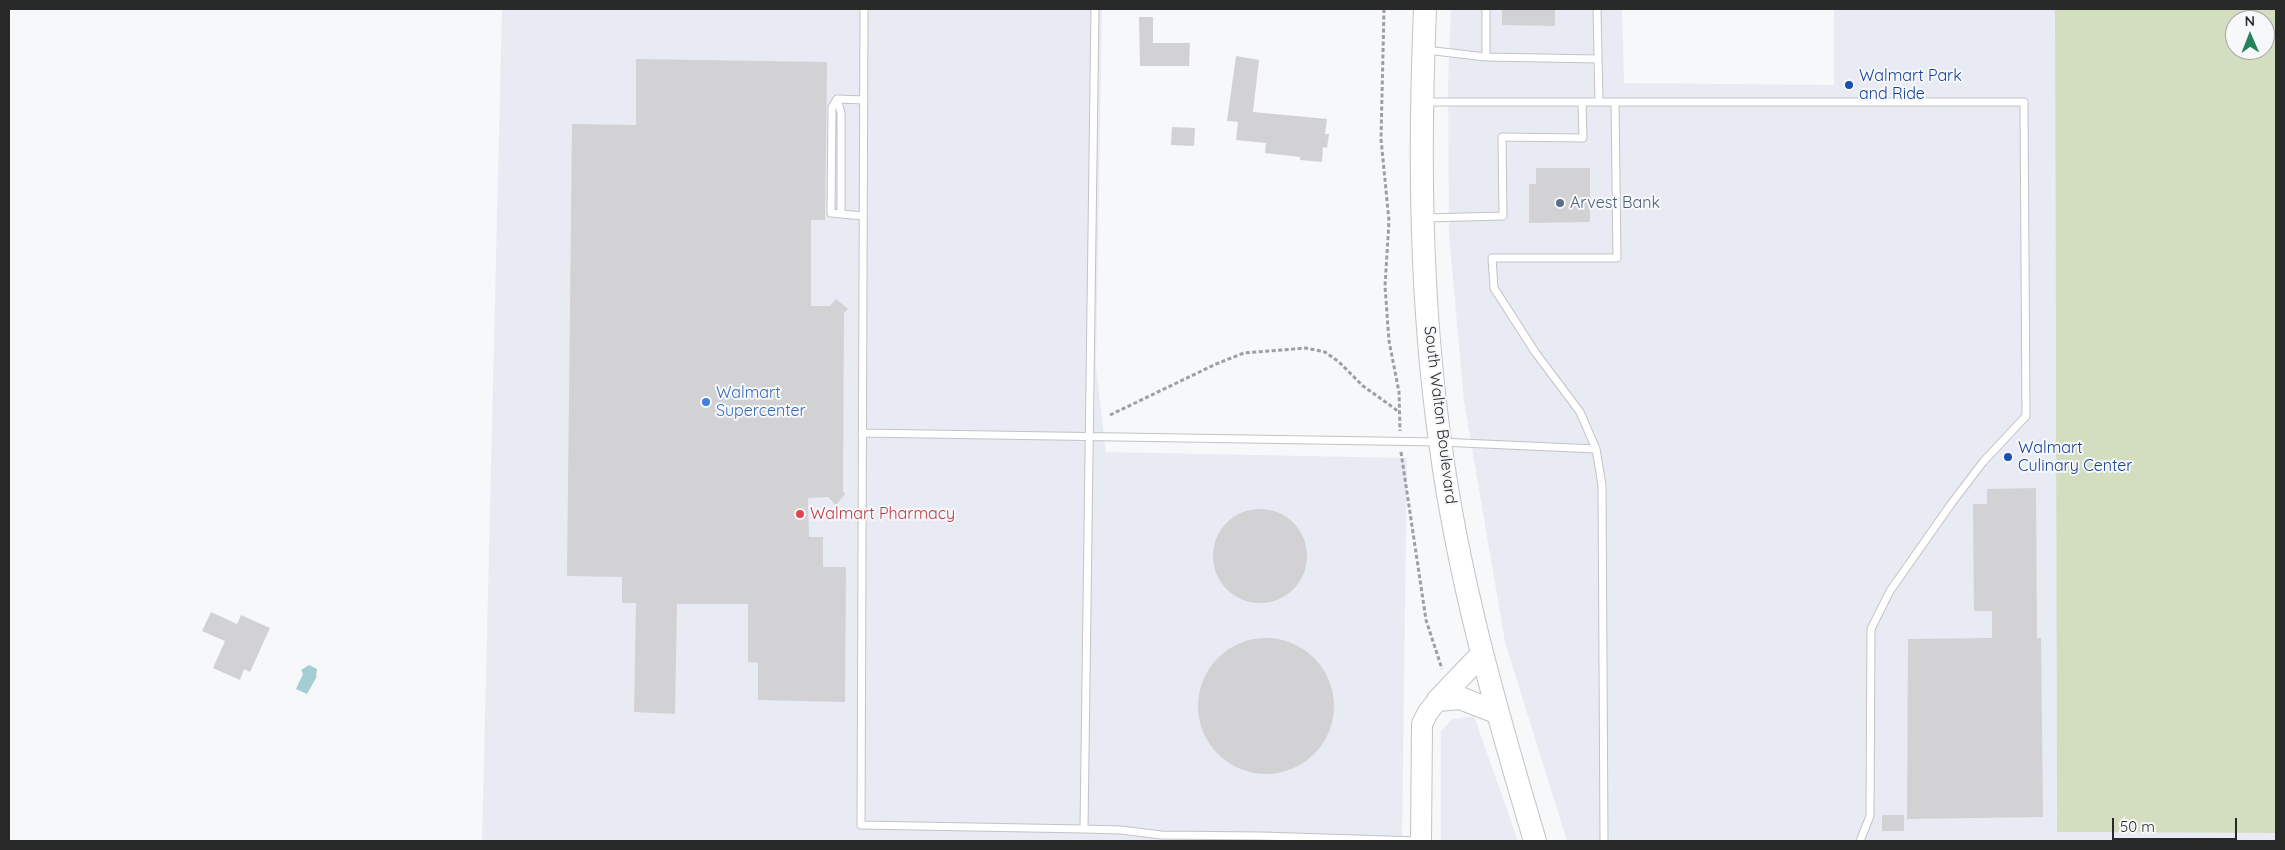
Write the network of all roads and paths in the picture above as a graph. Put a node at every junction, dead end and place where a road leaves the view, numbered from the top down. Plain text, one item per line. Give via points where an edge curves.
1 (864, 9) edge
2 (1095, 9) edge
3 (1384, 9) edge
4 (1425, 9) edge
5 (1486, 9) edge
6 (1597, 9) edge
7 (1423, 50) junction
8 (1486, 57) junction
9 (1598, 59) junction
10 (864, 100) junction
11 (1421, 102) junction
12 (1582, 102) junction
13 (1599, 102) junction
14 (1615, 102) junction
15 (863, 216) junction
16 (1423, 218) junction
17 (1398, 411) junction
18 (1110, 415) dead end
19 (1399, 422) dead end
20 (862, 433) junction
21 (1089, 437) junction
22 (1440, 442) junction
23 (1596, 449) junction
24 (1401, 460) dead end
25 (1481, 655) junction
26 (1440, 667) dead end
27 (1438, 700) junction
28 (1496, 712) junction
29 (1084, 829) junction
30 (1262, 839) edge
31 (1421, 841) edge
32 (1535, 841) edge
33 (1604, 841) edge
34 (1860, 841) edge

1 - 10 lane
2 - 21 lane
3 - 17 path via 1381,139 1389,220 1384,286 1399,392
4 - 7 main road, South Walton Boulevard
5 - 8 lane
6 - 9 lane
7 - 8 lane
7 - 11 main road, South Walton Boulevard
8 - 9 lane
9 - 13 lane
10 - 15 lane
10 - 15 lane via 837,99 832,107 831,213
11 - 12 lane
11 - 16 main road, South Walton Boulevard
12 - 13 lane
12 - 16 lane via 1583,138 1502,137 1503,216
13 - 14 lane
14 - 23 lane via 1617,258 1492,258 1494,288 1535,352 1580,412
14 - 34 lane via 2024,102 2026,416 1983,462 1951,504 1890,591 1871,629 1870,816
15 - 20 lane
16 - 22 main road, South Walton Boulevard via 1423,266
17 - 18 path via 1363,386 1340,362 1325,352 1306,348 1244,352
17 - 19 path
20 - 21 lane
20 - 29 lane via 861,825
21 - 22 lane
21 - 29 lane
22 - 23 lane
22 - 25 main road, South Walton Boulevard
23 - 33 lane via 1602,485
24 - 26 path via 1426,620
25 - 27 main road
25 - 28 main road, South Walton Boulevard
27 - 28 main road via 1460,698
27 - 31 main road via 1422,724
28 - 32 main road, South Walton Boulevard
29 - 30 lane via 1161,836
30 - 31 lane

